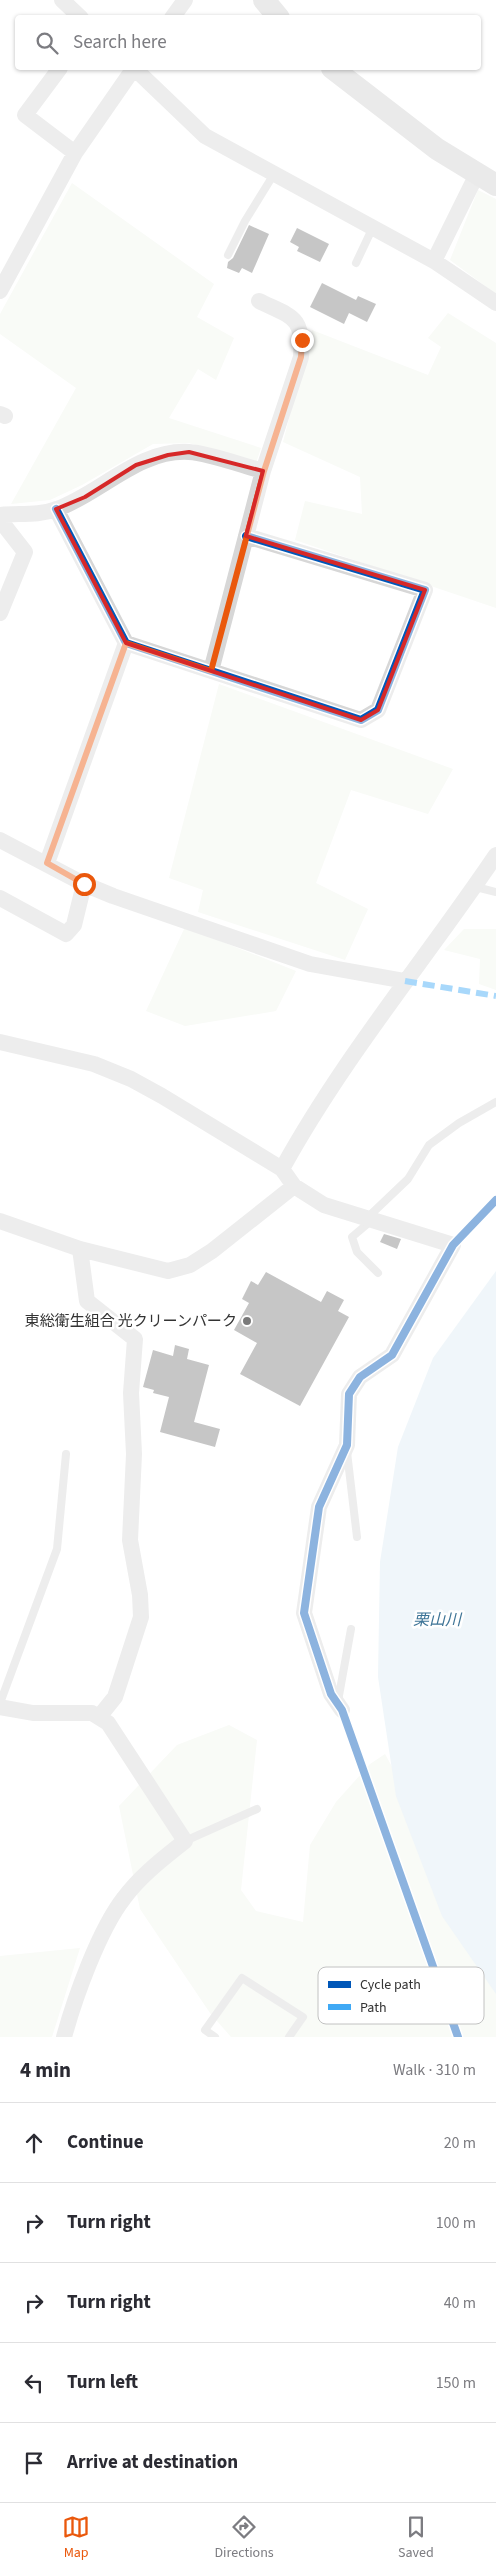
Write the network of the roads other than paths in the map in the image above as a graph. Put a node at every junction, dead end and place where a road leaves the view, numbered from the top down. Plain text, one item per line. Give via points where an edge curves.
1 (62, 0) edge
2 (185, 0) edge
3 (264, 0) edge
4 (77, 15) edge
5 (174, 15) edge
6 (276, 15) edge
7 (59, 70) edge
8 (133, 70) edge
9 (136, 70) edge
10 (335, 70) edge
11 (75, 153) junction
12 (274, 174) junction
13 (487, 180) edge
14 (373, 227) junction
15 (228, 255) dead end
16 (434, 261) junction
17 (356, 263) dead end
18 (0, 291) edge
19 (259, 301) dead end
20 (496, 303) edge
21 (264, 471) junction
22 (56, 509) junction
23 (0, 515) edge
24 (0, 520) edge
25 (246, 536) junction
26 (0, 613) edge
27 (126, 643) junction
28 (211, 671) junction
29 (0, 840) edge
30 (47, 863) junction
31 (493, 863) edge
32 (84, 884) junction
33 (476, 887) junction
34 (496, 892) edge
35 (0, 898) edge
36 (405, 981) junction
37 (0, 1042) edge
38 (496, 1102) edge
39 (282, 1169) junction
40 (294, 1186) junction
41 (369, 1220) junction
42 (0, 1222) edge
43 (80, 1249) junction
44 (378, 1273) dead end
45 (346, 1445) junction
46 (66, 1454) dead end
47 (357, 1537) dead end
48 (350, 1629) dead end
49 (0, 1702) edge
50 (0, 1707) edge
51 (340, 1707) joint
52 (99, 1717) junction
53 (257, 1809) dead end
54 (185, 1840) junction
55 (64, 2037) edge
56 (215, 2037) edge
57 (289, 2037) edge

1 - 4 street
2 - 5 street
3 - 6 street
7 - 11 street via 25,116
8 - 11 street
9 - 12 street via 205,136
10 - 13 street via 437,149
11 - 18 street
12 - 14 street
12 - 15 lane
13 - 16 street
14 - 16 street
14 - 17 lane
16 - 20 street
19 - 21 street via 299,324 302,340 301,357
21 - 22 street via 189,452 168,455 136,465 85,497
21 - 25 street
22 - 23 street via 29,516
22 - 27 street
24 - 26 street via 25,552
25 - 28 street
25 - 28 street via 425,590 378,710 369,717 361,720
27 - 28 street
27 - 30 street
29 - 30 street
30 - 32 street
31 - 33 street
32 - 35 street via 74,925 66,934
32 - 36 street via 310,964
33 - 34 lane
33 - 36 street
36 - 39 street via 311,1116
37 - 39 street via 94,1064 131,1079
38 - 41 lane via 429,1145 408,1179
39 - 40 street
40 - 41 street via 324,1205
40 - 43 street via 190,1265 168,1271
41 - 44 lane via 352,1237 357,1252
41 - 45 street via 453,1245 392,1355 360,1377 350,1394
42 - 43 street
43 - 52 street via 87,1301 135,1339 131,1393 134,1454 130,1540 141,1617 115,1697
45 - 47 lane
45 - 51 street via 319,1507 304,1613 331,1694
46 - 49 lane via 57,1549
48 - 51 lane
50 - 52 street via 33,1713 92,1713
52 - 54 street via 108,1723
53 - 54 lane
54 - 55 street via 149,1870 124,1898 109,1922 74,2003
56 - 57 lane via 205,2030 242,1978 303,2017

